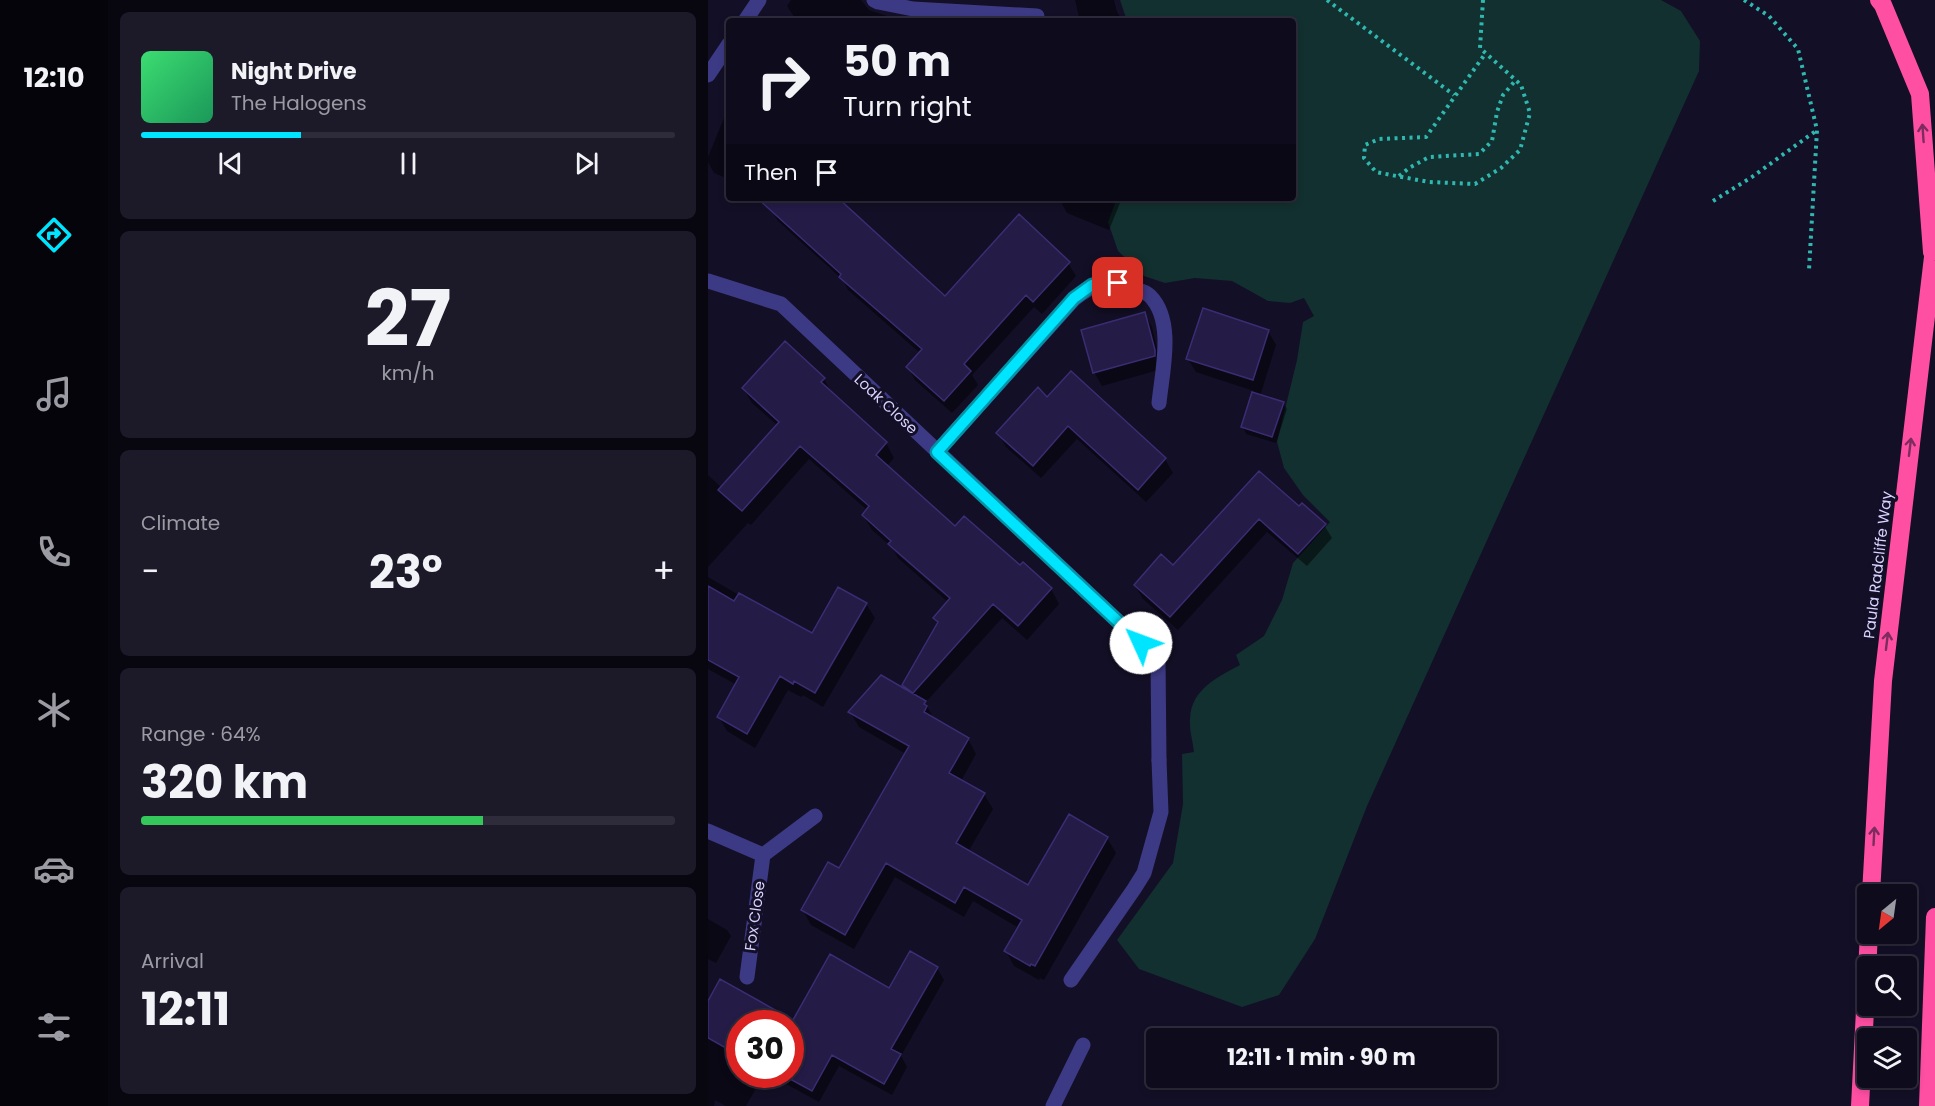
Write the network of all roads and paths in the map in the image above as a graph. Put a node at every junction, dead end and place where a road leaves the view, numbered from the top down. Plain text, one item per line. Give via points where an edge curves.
1 (759, 0) edge
2 (874, 0) edge
3 (1327, 0) edge
4 (1483, 0) edge
5 (1744, 0) edge
6 (1879, 0) edge
7 (1037, 16) dead end
8 (747, 18) edge
9 (726, 48) edge
10 (1485, 54) junction
11 (708, 75) edge
12 (1515, 81) junction
13 (1454, 95) junction
14 (1817, 130) junction
15 (1399, 177) junction
16 (1713, 201) dead end
17 (1934, 247) edge
18 (1809, 270) dead end
19 (708, 281) edge
20 (1159, 403) dead end
21 (937, 452) junction
22 (815, 816) dead end
23 (708, 831) edge
24 (763, 855) junction
25 (1872, 884) edge
26 (1935, 917) edge
27 (1868, 944) edge
28 (747, 977) dead end
29 (1071, 980) dead end
30 (1083, 1046) dead end
31 (1053, 1106) edge
32 (1860, 1106) edge
33 (1928, 1106) edge

1 - 8 street
2 - 7 street via 913,9
3 - 13 path
4 - 10 path via 1480,48
5 - 14 path via 1769,16 1798,49
17 -> 6 highway, Paula Radcliffe Way via 1920,94
9 - 11 street
10 - 12 path
10 - 13 path
12 - 15 path via 1503,95 1492,141 1479,154 1429,157
12 - 15 path via 1521,85 1530,113 1520,150 1501,168 1475,184
13 - 15 path via 1426,137 1379,139 1365,145 1364,158 1376,172
14 - 16 path
14 - 18 path
25 -> 17 highway, Paula Radcliffe Way via 1882,681
19 - 21 street, Loak Close via 781,304
20 - 21 street via 1166,336 1159,310 1149,294 1118,283 1092,285 1074,298
21 - 29 street, Loak Close via 1158,659 1161,812 1144,873
22 - 24 street
23 - 24 street
24 - 28 street, Fox Close
26 - 33 highway
27 - 32 highway
30 - 31 street

